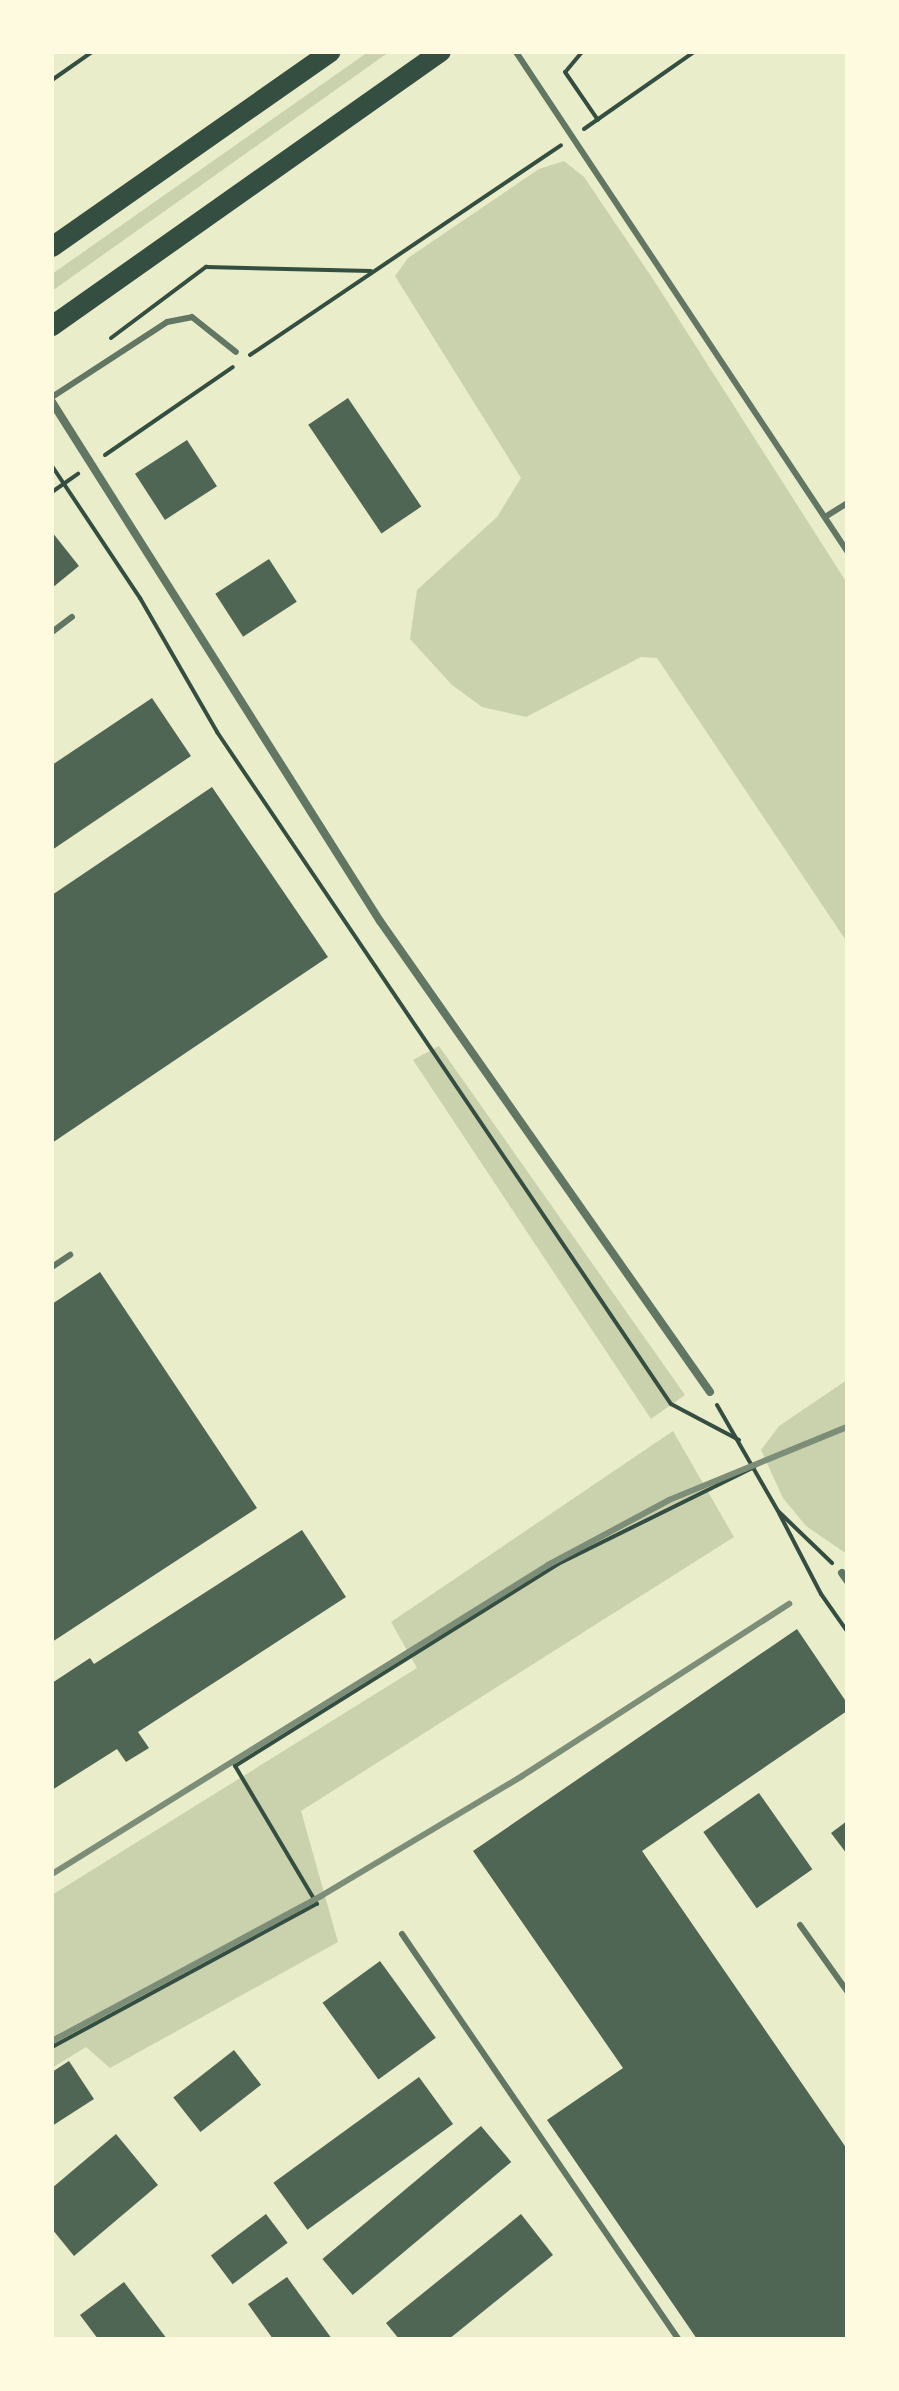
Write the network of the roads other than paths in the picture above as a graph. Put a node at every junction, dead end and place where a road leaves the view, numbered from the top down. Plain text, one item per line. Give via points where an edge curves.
1 (331, 52) edge
2 (441, 52) edge
3 (516, 52) edge
4 (52, 247) edge
5 (52, 326) edge
6 (236, 352) dead end
7 (52, 400) edge
8 (847, 503) edge
9 (825, 517) junction
10 (847, 551) edge
11 (72, 617) dead end
12 (52, 632) edge
13 (70, 1255) dead end
14 (52, 1267) edge
15 (710, 1392) road end
16 (800, 1925) dead end
17 (402, 1934) dead end
18 (847, 1991) edge
19 (678, 2339) edge

1 - 4 main road
2 - 5 main road
3 - 9 lane
6 - 7 lane via 192,317 167,322
7 - 15 street via 380,921
8 - 9 lane
9 - 10 lane
11 - 12 lane
13 - 14 lane
16 - 18 lane
17 - 19 lane

